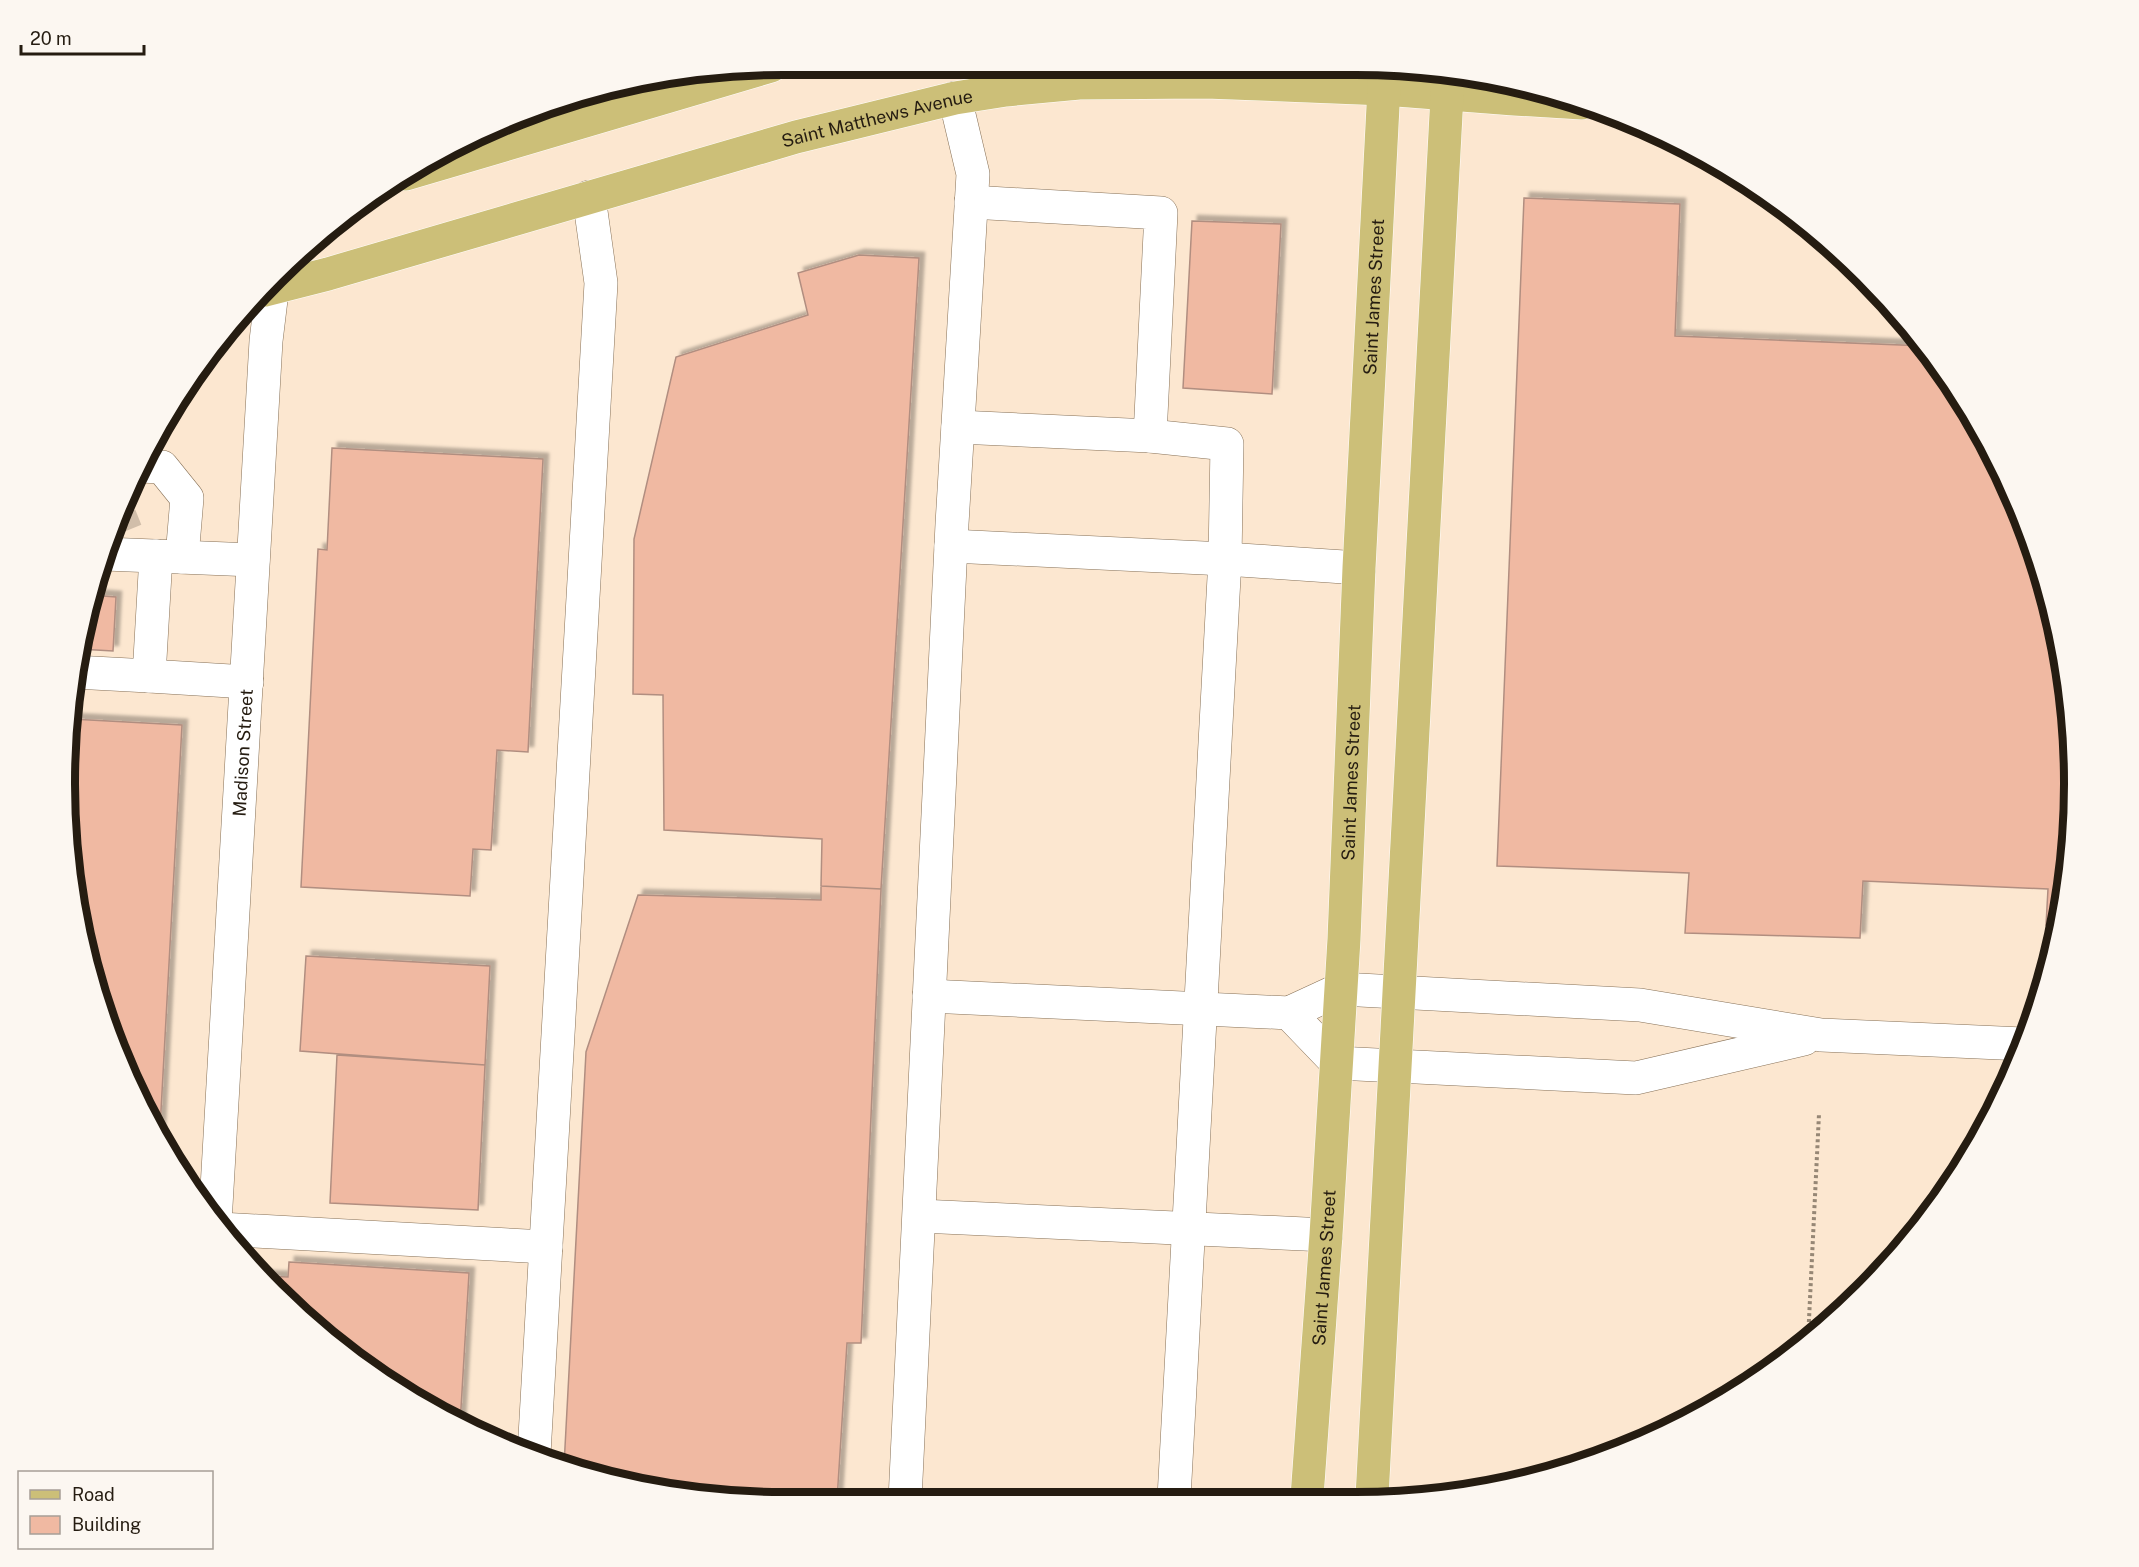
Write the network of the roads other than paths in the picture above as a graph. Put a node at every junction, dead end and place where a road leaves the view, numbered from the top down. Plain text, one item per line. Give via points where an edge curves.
1 (732, 77) edge
2 (1384, 78) edge
3 (1448, 85) edge
4 (955, 98) junction
5 (1545, 101) edge
6 (442, 163) edge
7 (589, 197) junction
8 (971, 202) junction
9 (281, 285) edge
10 (269, 297) edge
11 (958, 427) junction
12 (1150, 436) junction
13 (150, 466) edge
14 (951, 546) junction
15 (141, 551) edge
16 (1225, 559) junction
17 (253, 560) junction
18 (1359, 568) junction
19 (84, 673) edge
20 (149, 676) junction
21 (247, 682) junction
22 (1341, 989) junction
23 (1399, 992) junction
24 (929, 996) junction
25 (1201, 1008) junction
26 (1289, 1013) junction
27 (1821, 1035) junction
28 (2014, 1044) edge
29 (1337, 1064) junction
30 (1395, 1066) junction
31 (216, 1208) edge
32 (920, 1216) junction
33 (233, 1230) edge
34 (1189, 1230) junction
35 (1326, 1235) junction
36 (546, 1247) junction
37 (534, 1446) edge
38 (1372, 1491) edge
39 (905, 1492) edge
40 (1174, 1492) edge
41 (1307, 1492) edge

1 - 6 main road
2 - 3 main road, Saint Matthews Avenue
2 - 4 main road, Saint Matthews Avenue via 1042,85
2 - 18 main road, Saint James Street
3 - 5 main road, Saint Matthews Avenue via 1514,99
3 - 23 main road
4 - 7 main road, Saint Matthews Avenue via 796,137
4 - 8 street via 973,174
7 - 9 main road, Saint Matthews Avenue
7 - 36 street via 601,283
8 - 11 street
8 - 12 street via 1161,213
10 - 17 street, Madison Street
11 - 12 street
11 - 14 street
12 - 16 street via 1227,444
13 - 15 street via 162,467 187,498
14 - 16 street
14 - 24 street
15 - 17 street
15 - 20 street
16 - 18 street
16 - 25 street
17 - 21 street, Madison Street
18 - 22 main road, Saint James Street
19 - 20 street
20 - 21 street
21 - 31 street, Madison Street
22 - 23 street
22 - 26 street
22 - 29 main road, Saint James Street
23 - 27 street via 1640,1005
23 - 30 main road
24 - 25 street
24 - 32 street
25 - 26 street
25 - 34 street
26 - 29 street
27 - 28 street
27 - 30 street via 1636,1078
29 - 30 street
29 - 35 main road, Saint James Street
30 - 38 main road
32 - 34 street
32 - 39 street
33 - 36 street
34 - 35 street
34 - 40 street
35 - 41 main road, Saint James Street
36 - 37 street

